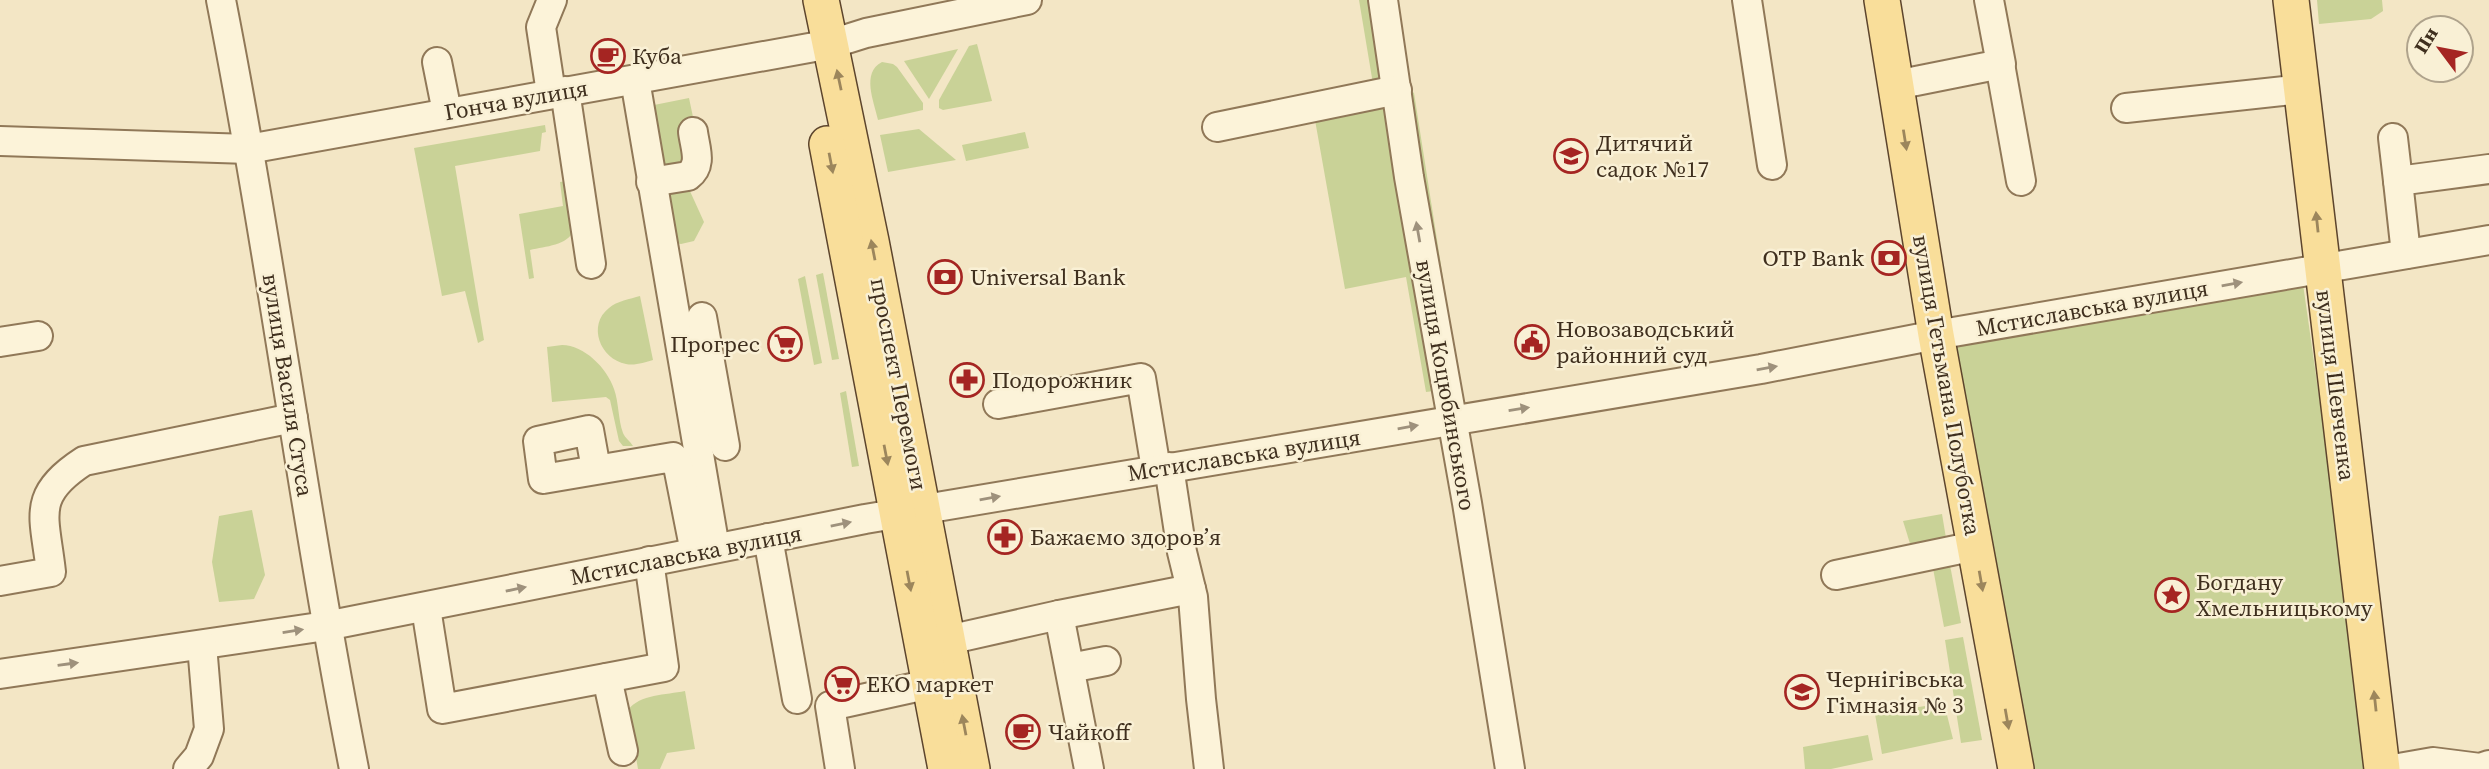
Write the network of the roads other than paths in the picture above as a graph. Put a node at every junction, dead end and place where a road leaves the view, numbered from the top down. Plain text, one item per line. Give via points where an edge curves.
1 (221, 0) edge
2 (552, 0) edge
3 (798, 0) edge
4 (821, 0) edge
5 (1027, 0) edge
6 (1383, 0) edge
7 (1747, 0) edge
8 (1882, 0) edge
9 (1989, 0) edge
10 (2291, 0) edge
11 (820, 46) junction
12 (437, 62) dead end
13 (2000, 64) junction
14 (635, 80) junction
15 (1896, 85) junction
16 (2302, 89) junction
17 (1397, 90) junction
18 (558, 92) junction
19 (2126, 108) dead end
20 (446, 112) junction
21 (1217, 127) dead end
22 (693, 132) dead end
23 (2393, 138) dead end
24 (0, 141) edge
25 (249, 149) junction
26 (1772, 165) dead end
27 (2489, 169) edge
28 (2021, 181) dead end
29 (2398, 181) junction
30 (651, 182) junction
31 (2489, 240) edge
32 (2406, 254) junction
33 (591, 264) dead end
34 (2322, 268) junction
35 (702, 317) dead end
36 (1936, 335) junction
37 (38, 336) dead end
38 (0, 342) edge
39 (698, 376) junction
40 (998, 404) dead end
41 (293, 418) junction
42 (1452, 420) junction
43 (725, 446) dead end
44 (1162, 468) junction
45 (597, 469) dead end
46 (910, 512) junction
47 (768, 537) junction
48 (1975, 547) junction
49 (705, 550) junction
50 (649, 561) junction
51 (1836, 575) dead end
52 (0, 582) edge
53 (1191, 589) junction
54 (426, 608) junction
55 (1059, 615) junction
56 (326, 626) junction
57 (948, 640) junction
58 (202, 645) junction
59 (1106, 661) dead end
60 (1070, 668) junction
61 (0, 674) edge
62 (607, 678) junction
63 (929, 684) junction
64 (797, 699) dead end
65 (623, 751) dead end
66 (2483, 767) edge
67 (188, 769) edge
68 (355, 769) edge
69 (840, 769) edge
70 (946, 769) edge
71 (972, 769) edge
72 (1089, 769) edge
73 (1209, 769) edge
74 (1510, 769) edge
75 (2016, 769) edge
76 (2382, 769) edge
77 (2393, 769) edge

1 - 25 street, вулиця Василя Стуса
2 - 18 street via 541,27
3 - 11 main road, проспект Перемоги
4 - 11 main road, проспект Перемоги
5 - 11 street, Гонча вулиця
6 - 17 street, вулиця Коцюбинського
7 - 26 street
8 - 15 main road, вулиця Гетьмана Полуботка
9 - 13 street
10 - 16 main road, вулиця Шевченка
11 - 14 street, Гонча вулиця
11 - 46 main road, проспект Перемоги
12 - 20 street
13 - 15 street
13 - 28 street
14 - 18 street, Гонча вулиця
14 - 30 street
15 -> 36 main road, вулиця Гетьмана Полуботка
16 - 19 street
34 -> 16 main road, вулиця Шевченка
17 - 21 street
42 -> 17 street, вулиця Коцюбинського
18 - 20 street, Гонча вулиця
18 - 33 street
20 - 25 street, Гонча вулиця
22 - 30 street via 697,161 692,174
23 - 29 street
24 - 25 street, Гонча вулиця
25 - 41 street, вулиця Василя Стуса
27 - 29 street
29 - 32 street
30 - 39 street
31 - 32 street, Мстиславська вулиця
32 - 34 street, Мстиславська вулиця
36 -> 34 street, Мстиславська вулиця
76 -> 34 main road, вулиця Шевченка
35 - 39 street
42 -> 36 street, Мстиславська вулиця
36 - 48 main road, вулиця Гетьмана Полуботка
37 - 38 street
39 - 43 street
39 - 49 street
40 - 44 street via 1142,377
41 - 52 street via 84,461 63,475 44,506 51,572
41 - 56 street, вулиця Василя Стуса
44 -> 42 street, Мстиславська вулиця
42 - 74 street, вулиця Коцюбинського
46 -> 44 street, Мстиславська вулиця
44 - 53 street
45 - 49 street via 673,457
47 -> 46 street, Мстиславська вулиця
46 - 57 main road, проспект Перемоги
46 -> 63 main road, проспект Перемоги
47 - 49 street, Мстиславська вулиця
47 - 64 street
48 - 51 street
48 -> 75 main road, вулиця Гетьмана Полуботка
49 - 50 street, Мстиславська вулиця
54 -> 50 street, Мстиславська вулиця
50 - 62 street via 664,667
53 - 55 street
53 - 73 street
54 - 56 street, Мстиславська вулиця
54 - 62 street via 442,709
55 - 57 street
55 - 60 street
58 -> 56 street, Мстиславська вулиця
56 - 68 street, вулиця Василя Стуса
71 -> 57 main road, проспект Перемоги
61 -> 58 street, Мстиславська вулиця
58 - 67 street via 209,729 199,756
59 - 60 street
60 - 72 street
62 - 65 street
63 - 69 street via 830,706
63 - 70 main road, проспект Перемоги
66 - 77 street via 2433,762

